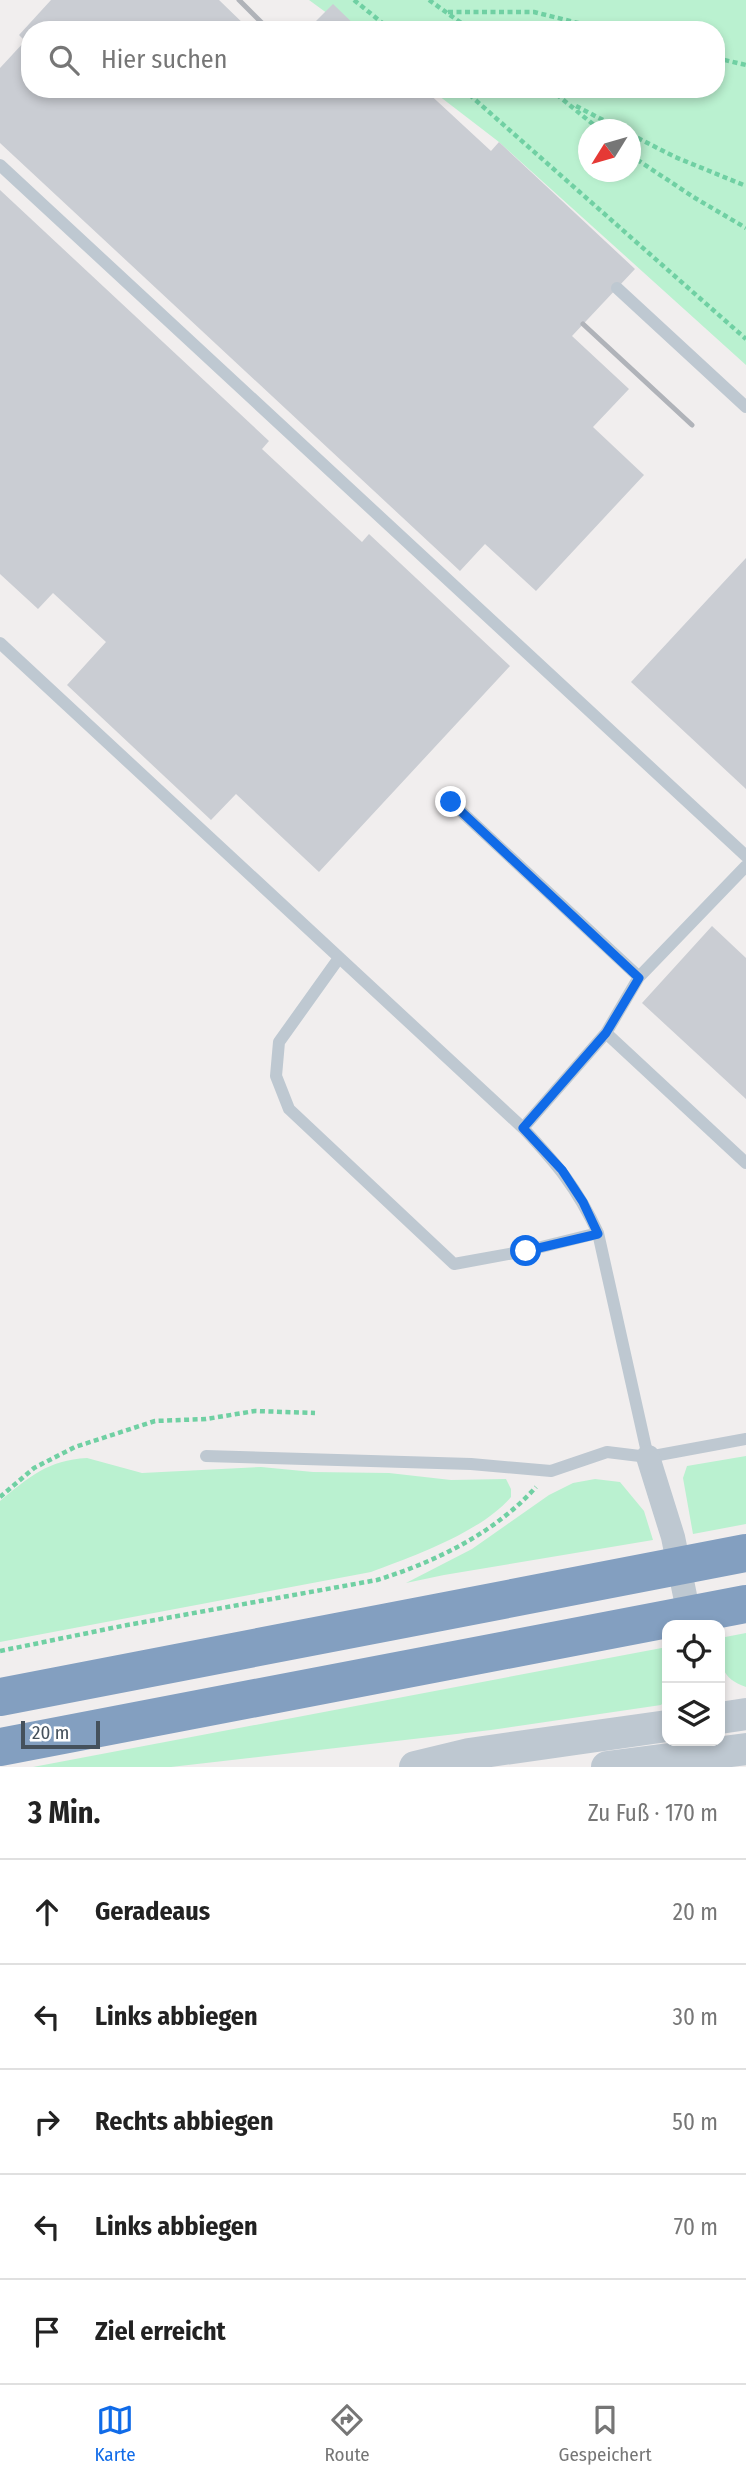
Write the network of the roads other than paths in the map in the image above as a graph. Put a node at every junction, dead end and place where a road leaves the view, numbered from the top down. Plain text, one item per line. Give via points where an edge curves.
1 (0, 165) edge
2 (617, 288) dead end
3 (746, 407) edge
4 (0, 643) edge
5 (451, 802) dead end
6 (746, 856) edge
7 (746, 866) edge
8 (339, 958) junction
9 (639, 978) junction
10 (606, 1033) junction
11 (523, 1128) junction
12 (746, 1163) edge
13 (598, 1234) junction
14 (746, 1439) edge
15 (205, 1456) dead end
16 (648, 1457) junction
17 (746, 1553) edge
18 (746, 1604) edge
19 (690, 1620) edge
20 (0, 1697) edge
21 (746, 1714) edge
22 (725, 1717) edge
23 (662, 1727) edge
24 (0, 1747) edge
25 (713, 1747) edge
26 (746, 1749) edge
27 (415, 1767) edge
28 (607, 1767) edge

1 - 6 lane
2 - 3 lane
4 - 8 lane
5 - 9 lane
7 - 9 lane
8 - 11 lane
8 - 13 lane via 279,1042 276,1076 289,1108 454,1264
9 - 10 lane
10 - 11 lane
10 - 12 lane
11 - 13 lane via 562,1170
13 - 16 lane
14 - 16 lane
15 - 16 lane via 471,1464 551,1471 607,1452
16 - 19 street via 673,1537
17 - 20 highway
18 - 24 highway
21 - 22 street
23 - 27 street via 469,1754
25 - 26 street
25 - 28 street

